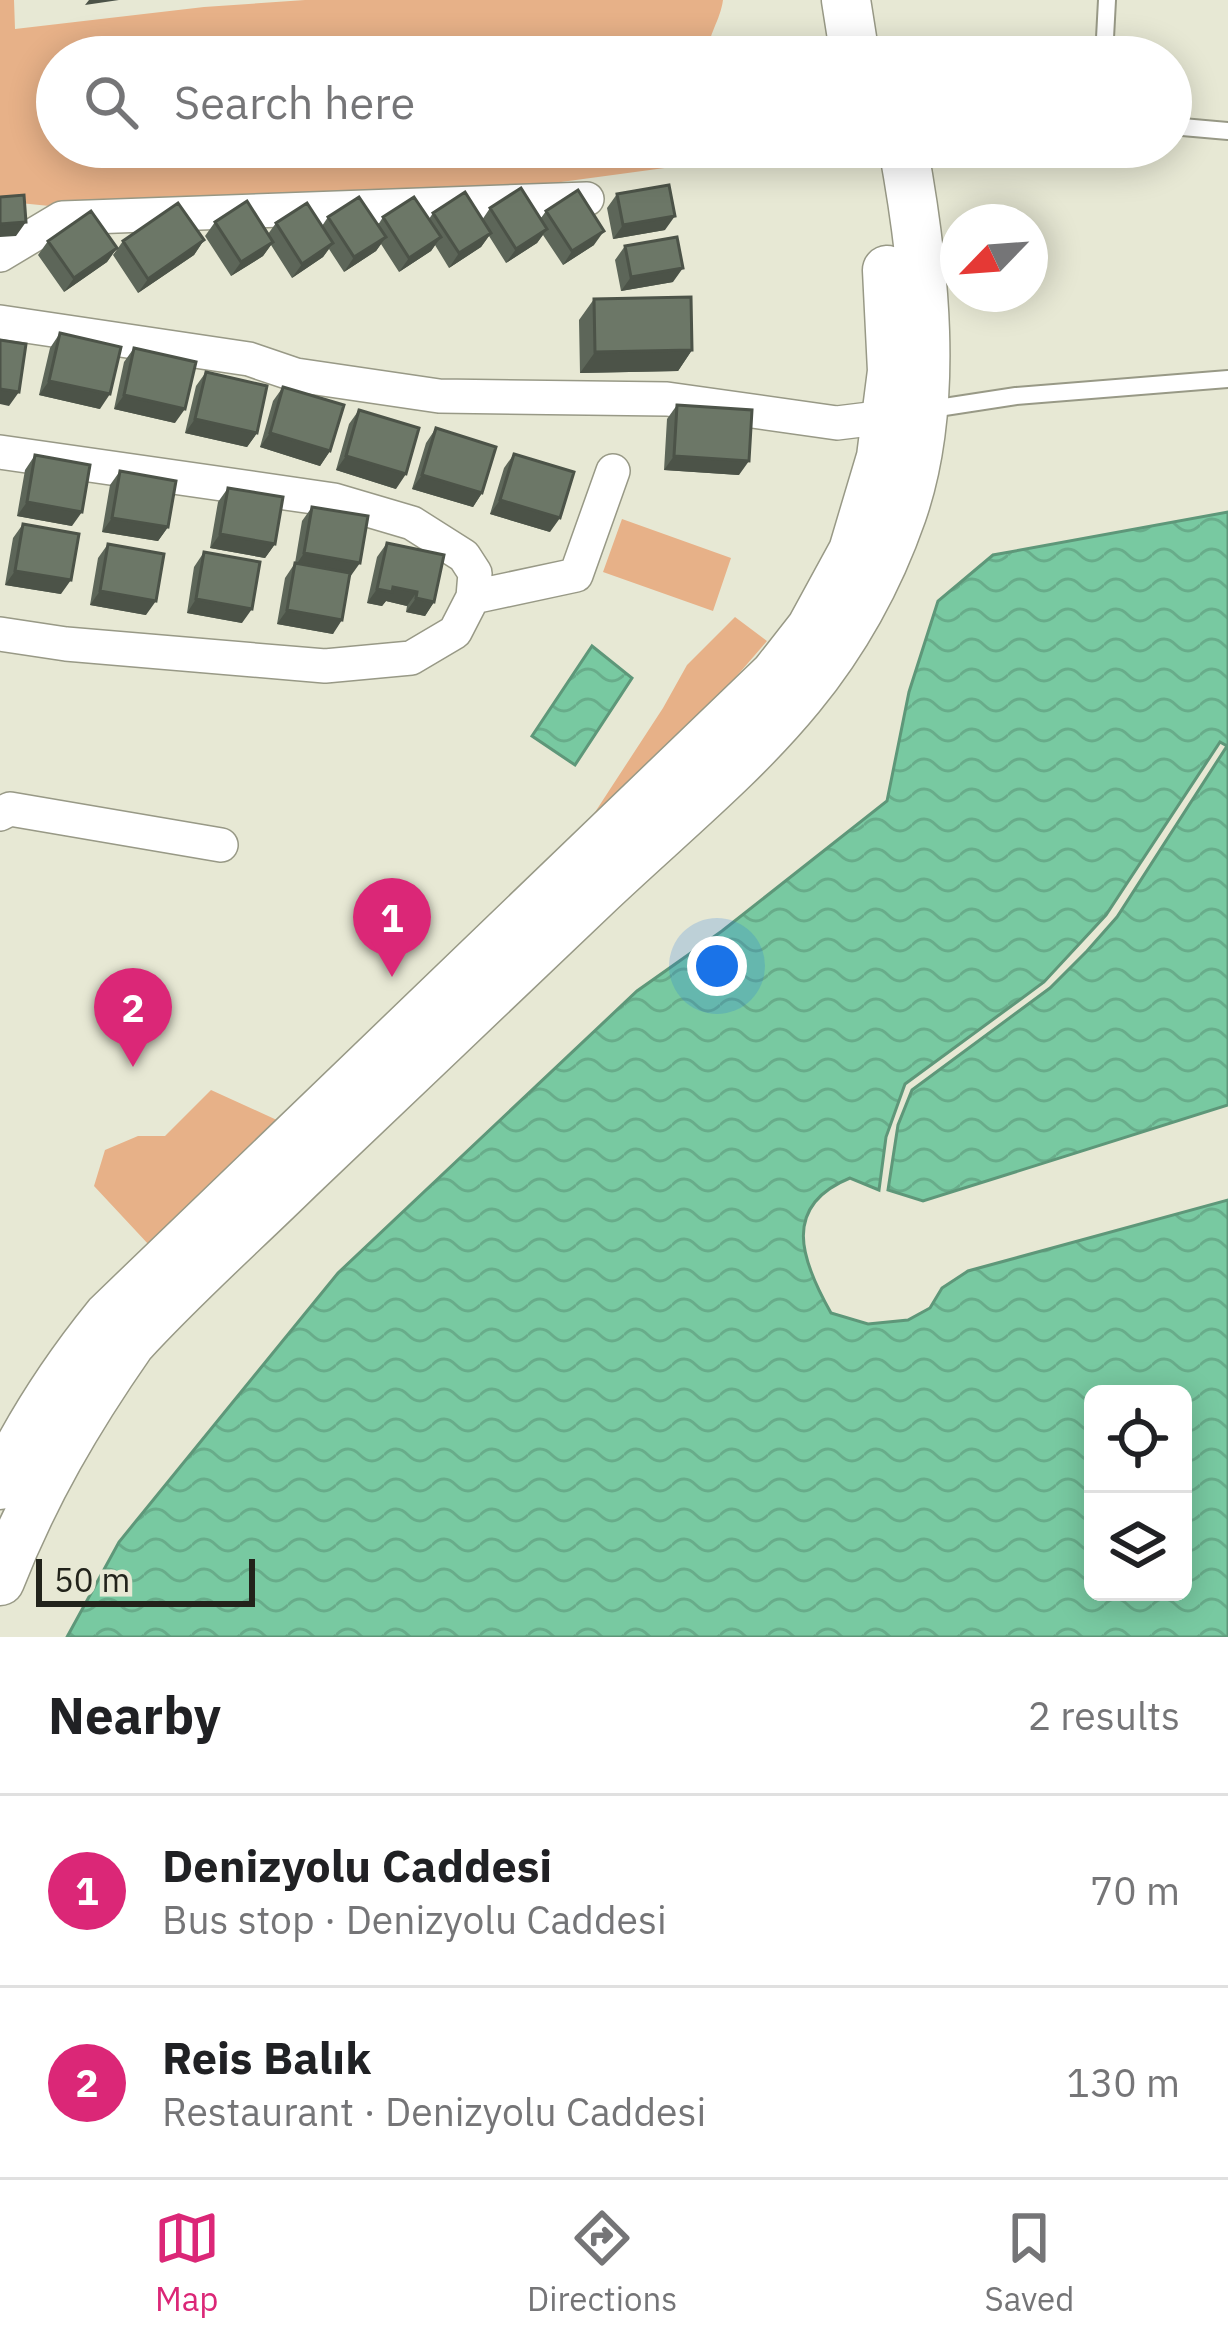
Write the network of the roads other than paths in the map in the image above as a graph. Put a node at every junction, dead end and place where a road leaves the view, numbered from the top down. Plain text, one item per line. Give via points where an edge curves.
1 (846, 0) edge
2 (878, 0) edge
3 (1107, 0) edge
4 (852, 36) edge
5 (883, 36) edge
6 (1105, 36) edge
7 (1192, 128) edge
8 (1228, 131) edge
9 (872, 168) edge
10 (906, 168) edge
11 (587, 200) edge
12 (0, 255) edge
13 (0, 322) edge
14 (1228, 379) edge
15 (904, 414) junction
16 (0, 452) edge
17 (614, 470) dead end
18 (473, 597) junction
19 (0, 634) edge
20 (0, 814) edge
21 (221, 845) dead end
22 (0, 1485) edge
23 (0, 1581) edge

1 - 4 street
2 - 5 street
3 - 6 lane
7 - 8 lane
9 - 15 street via 892,370
10 - 15 street via 927,359
11 - 12 street via 62,218
13 - 15 street via 439,396 667,399 837,423
14 - 15 lane
15 - 22 street via 880,457 853,551 775,674 108,1316 53,1388
15 - 23 street via 904,509 837,650 789,714 131,1343 55,1460
16 - 18 street via 334,500 412,523 464,556 475,573
17 - 18 street via 576,575
18 - 19 street via 454,632 411,658 325,666
20 - 21 street via 10,809

